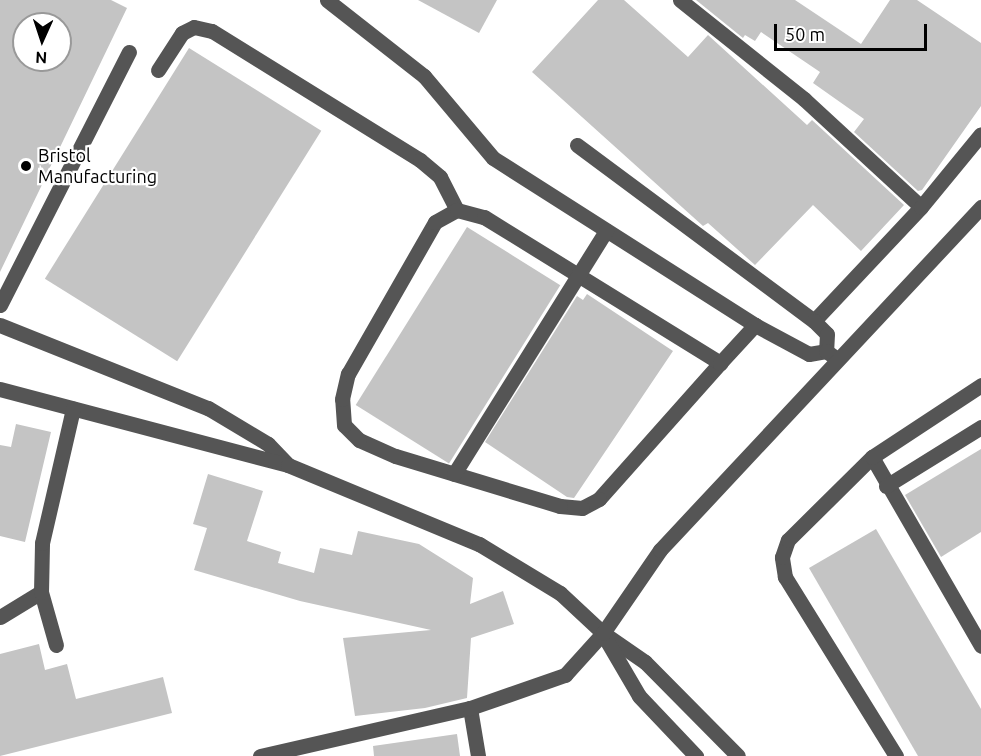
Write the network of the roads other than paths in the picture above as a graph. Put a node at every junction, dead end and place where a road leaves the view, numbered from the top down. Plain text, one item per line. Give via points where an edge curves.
1 (327, 0) edge
2 (680, 0) edge
3 (129, 52) dead end
4 (158, 70) dead end
5 (981, 134) edge
6 (577, 146) dead end
7 (921, 207) junction
8 (981, 207) edge
9 (457, 210) junction
10 (606, 231) junction
11 (577, 276) junction
12 (0, 305) edge
13 (814, 321) junction
14 (0, 325) edge
15 (755, 325) junction
16 (831, 355) junction
17 (720, 363) junction
18 (981, 386) edge
19 (0, 389) edge
20 (73, 409) junction
21 (981, 427) edge
22 (872, 457) junction
23 (288, 465) junction
24 (454, 474) junction
25 (886, 486) junction
26 (41, 592) junction
27 (0, 617) edge
28 (603, 633) junction
29 (56, 645) dead end
30 (981, 646) edge
31 (470, 708) junction
32 (260, 756) edge
33 (478, 756) edge
34 (696, 756) edge
35 (738, 756) edge
36 (896, 756) edge

1 - 10 street via 424,76 493,158
2 - 7 street via 804,99
3 - 12 street
4 - 9 street via 182,33 194,27 212,30 420,160 440,177
5 - 7 street
6 - 13 street
7 - 13 street
8 - 16 street
9 - 11 street via 484,217
9 - 24 street via 435,222 348,374 342,399 344,425 359,440
10 - 11 street
10 - 15 street
11 - 17 street
11 - 24 street
13 - 16 street via 827,334
14 - 23 street via 208,408 268,444
15 - 16 street via 809,354
15 - 17 street
16 - 28 street via 660,550
17 - 24 street via 598,499 582,508 561,507
18 - 22 street
19 - 20 street
20 - 23 street
20 - 26 street via 42,543
21 - 25 street
22 - 25 street
22 - 36 street via 788,540 782,557 785,577
23 - 28 street via 479,544 560,593
25 - 30 street
26 - 27 street
26 - 29 street
28 - 31 street via 565,675
28 - 34 street via 639,696
28 - 35 street via 645,662
31 - 32 street
31 - 33 street

